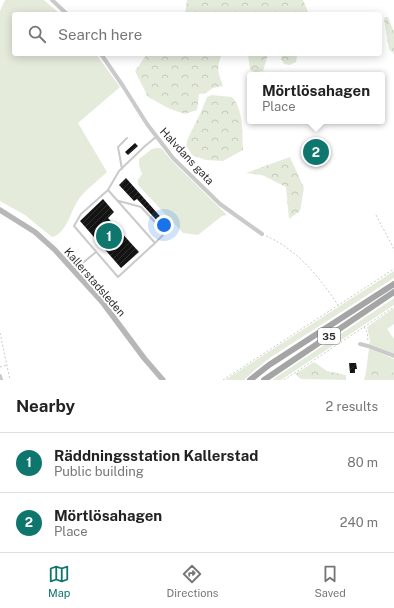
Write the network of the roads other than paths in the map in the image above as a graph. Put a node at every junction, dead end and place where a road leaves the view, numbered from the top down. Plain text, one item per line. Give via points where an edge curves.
1 (52, 0) edge
2 (65, 12) edge
3 (102, 56) edge
4 (156, 137) junction
5 (127, 138) dead end
6 (122, 169) junction
7 (108, 190) junction
8 (118, 200) junction
9 (0, 210) edge
10 (262, 234) road end
11 (155, 243) junction
12 (96, 252) junction
13 (74, 270) junction
14 (394, 284) edge
15 (394, 292) edge
16 (360, 344) dead end
17 (394, 356) edge
18 (0, 376) edge
19 (1, 380) edge
20 (163, 380) edge
21 (250, 380) edge
22 (264, 380) edge

1 - 2 street
3 - 4 street, Halvdans gata
4 - 6 lane
4 - 10 street, Halvdans gata via 173,158 220,204
5 - 6 lane via 118,147
6 - 7 lane
7 - 8 lane
7 - 12 lane via 81,214 74,226
8 - 11 lane
8 - 11 lane via 141,207 165,233
9 - 13 main road, Kallerstadsleden via 35,232
11 - 12 lane via 118,277
12 - 13 lane
13 - 20 main road, Kallerstadsleden
14 - 21 main road, 35
15 - 22 main road, 35
16 - 17 street
18 - 19 street

